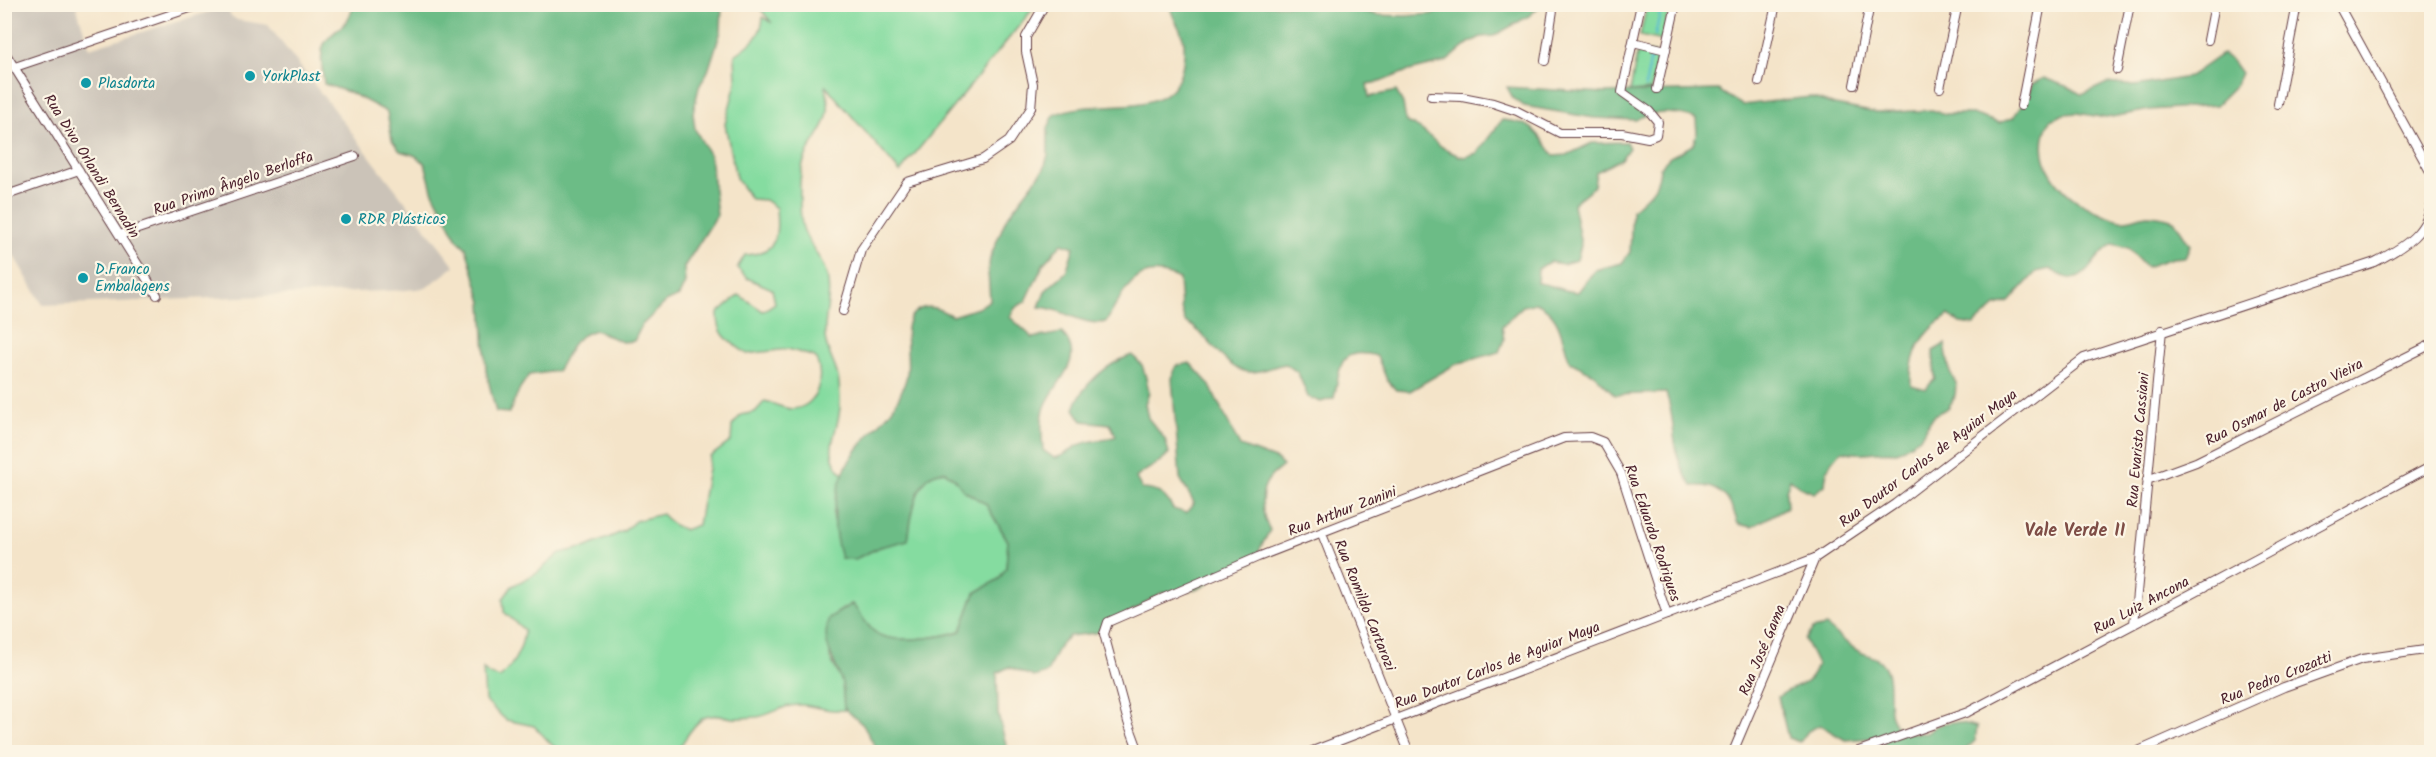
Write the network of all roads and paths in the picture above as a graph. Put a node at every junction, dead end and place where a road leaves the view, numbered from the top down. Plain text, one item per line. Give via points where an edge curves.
1 (202, 4) edge
2 (1045, 4) edge
3 (1554, 4) edge
4 (1641, 4) edge
5 (1676, 4) edge
6 (1776, 4) edge
7 (1870, 4) edge
8 (1958, 4) edge
9 (2041, 4) edge
10 (2130, 4) edge
11 (2215, 4) edge
12 (2297, 4) edge
13 (2338, 4) edge
14 (2208, 40) dead end
15 (1633, 42) junction
16 (1666, 50) junction
17 (4, 51) edge
18 (1545, 61) dead end
19 (15, 67) junction
20 (2117, 70) dead end
21 (1759, 82) dead end
22 (1854, 85) dead end
23 (1940, 88) dead end
24 (1657, 89) dead end
25 (1431, 96) dead end
26 (2278, 104) dead end
27 (2021, 106) dead end
28 (355, 156) dead end
29 (79, 170) junction
30 (2432, 175) edge
31 (4, 195) edge
32 (2432, 197) edge
33 (120, 235) junction
34 (157, 295) dead end
35 (843, 311) dead end
36 (2162, 330) junction
37 (2432, 344) edge
38 (1590, 437) joint
39 (2432, 466) edge
40 (2147, 480) junction
41 (1322, 534) junction
42 (1815, 558) junction
43 (1667, 615) junction
44 (2134, 624) junction
45 (2432, 649) edge
46 (1396, 718) junction
47 (1139, 753) edge
48 (1310, 753) edge
49 (1409, 753) edge
50 (1733, 753) edge
51 (1856, 753) edge
52 (2136, 753) edge

1 - 19 street
2 - 35 street via 1026,37 1033,84 1031,108 1009,141 983,159 903,186 861,250
3 - 18 street
4 - 15 street
5 - 16 street
6 - 21 street
7 - 22 street
8 - 23 street
9 - 27 street
10 - 20 street
11 - 14 street
12 - 26 street
13 - 30 street
15 - 16 street
15 - 25 street via 1622,92 1658,122 1656,135 1648,138 1560,133 1493,103
16 - 24 street
17 - 19 street, Rua Divo Orlandi Bernadin
19 - 29 street, Rua Divo Orlandi Bernadin
28 - 33 street, Rua Primo Ângelo Berloffa
29 - 31 street
29 - 33 street, Rua Divo Orlandi Bernadin
32 - 36 street, Rua Doutor Carlos de Aguiar Maya via 2431,211 2420,233 2375,262
33 - 34 street, Rua Divo Orlandi Bernadin
36 - 40 street, Rua Evaristo Cassiani
36 - 42 street, Rua Doutor Carlos de Aguiar Maya via 2084,358 1895,504
37 - 40 street, Rua Osmar de Castro Vieira via 2196,462
38 - 41 street, Rua Arthur Zanini via 1564,438
38 - 43 street, Rua Eduardo Rodrigues via 1603,442 1621,473
39 - 44 street, Rua Luiz Ancona
40 - 44 street, Rua Evaristo Cassiani
41 - 46 street, Rua Romildo Cartarozi
41 - 47 street, Rua Arthur Zanini via 1258,557 1108,622 1104,634
42 - 43 street, Rua Doutor Carlos de Aguiar Maya
42 - 50 street, Rua José Gama
43 - 46 street, Rua Doutor Carlos de Aguiar Maya
44 - 51 street, Rua Luiz Ancona via 1968,712
45 - 52 street, Rua Pedro Crozatti via 2362,659 2284,687
46 - 48 street, Rua Doutor Carlos de Aguiar Maya
46 - 49 street, Rua Romildo Cartarozi

